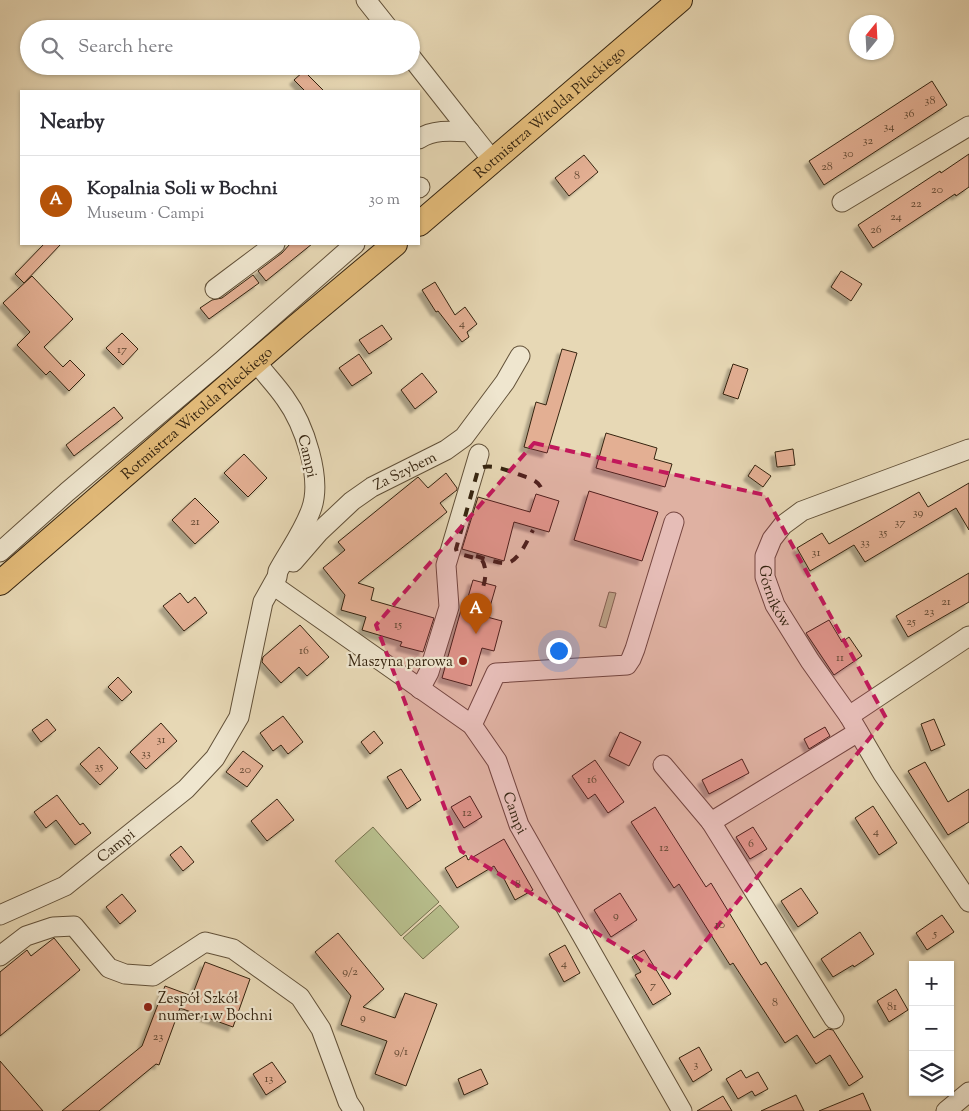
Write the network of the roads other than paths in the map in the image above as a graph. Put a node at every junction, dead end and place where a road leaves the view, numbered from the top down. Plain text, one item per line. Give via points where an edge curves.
1 (366, 0) edge
2 (680, 0) edge
3 (382, 20) edge
4 (420, 68) edge
5 (969, 126) edge
6 (470, 132) junction
7 (420, 138) edge
8 (493, 161) junction
9 (842, 202) dead end
10 (420, 223) edge
11 (275, 245) edge
12 (354, 245) edge
13 (394, 245) edge
14 (215, 289) dead end
15 (520, 356) dead end
16 (256, 362) junction
17 (141, 423) junction
18 (160, 446) junction
19 (969, 449) edge
20 (479, 454) dead end
21 (674, 522) dead end
22 (0, 552) edge
23 (275, 581) junction
24 (0, 583) edge
25 (969, 636) edge
26 (420, 690) junction
27 (849, 716) junction
28 (472, 725) junction
29 (858, 732) junction
30 (663, 765) dead end
31 (711, 822) junction
32 (969, 902) edge
33 (0, 915) edge
34 (0, 956) edge
35 (834, 1019) dead end
36 (969, 1092) edge
37 (354, 1111) edge
38 (682, 1111) edge
39 (946, 1111) edge

1 - 3 street
2 - 8 main road, Rotmistrza Witolda Pileckiego
4 - 6 street
5 - 9 street
6 - 7 street via 444,131
6 - 8 street
8 - 10 main road, Rotmistrza Witolda Pileckiego
11 - 14 street
12 - 17 street via 223,360
13 - 16 main road, Rotmistrza Witolda Pileckiego
15 - 23 street, Za Szybem via 464,437 446,450 359,496 319,532
16 - 18 main road, Rotmistrza Witolda Pileckiego
16 - 23 street, Campi via 286,399 301,427 313,467 315,489 312,509
17 - 18 street
17 - 22 street
18 - 24 main road, Rotmistrza Witolda Pileckiego
19 - 27 street, Górników via 802,511 783,524 772,539 765,556 765,578 775,605
20 - 26 street via 446,565 449,607 429,672
21 - 28 street via 635,649 627,664 496,674
23 - 26 street, Campi
23 - 33 street, Campi via 263,602 239,717 216,758 186,789 65,886
25 - 27 street
26 - 28 street, Campi
27 - 29 street, Górników
28 - 38 street, Campi via 497,761 519,825
29 - 31 street
29 - 32 street, Górników
30 - 31 street
31 - 35 street
34 - 37 street via 26,936 53,927 74,926 109,968 125,974 152,976 205,942 232,949 300,997 321,1029
36 - 39 street

